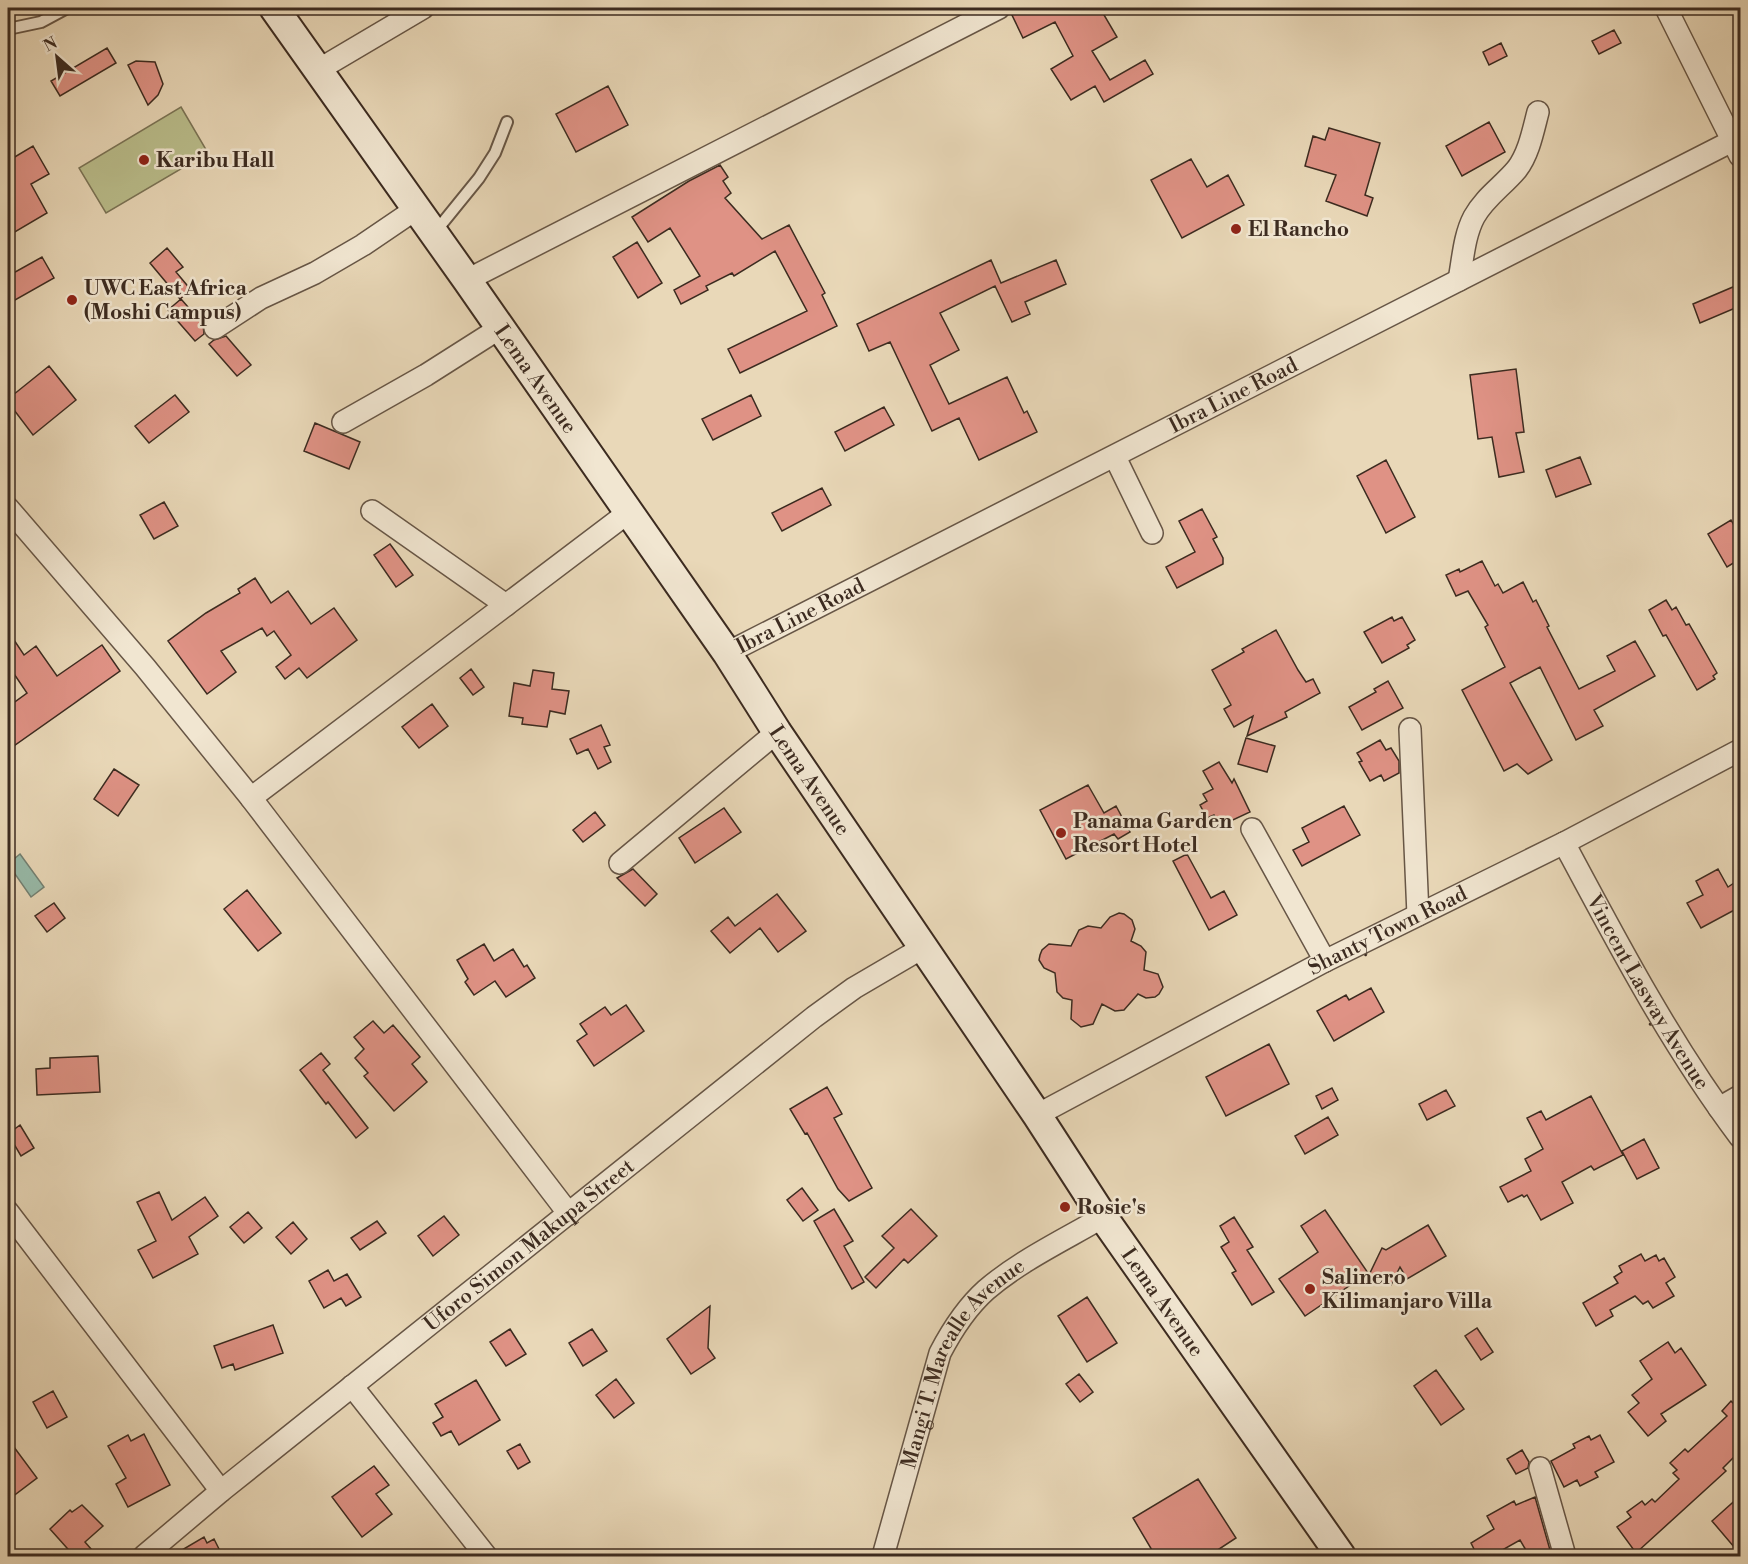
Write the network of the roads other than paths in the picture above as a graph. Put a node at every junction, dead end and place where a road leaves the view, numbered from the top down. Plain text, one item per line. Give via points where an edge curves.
1 (67, 8) edge
2 (274, 8) edge
3 (423, 8) edge
4 (999, 8) edge
5 (1666, 8) edge
6 (8, 29) edge
7 (318, 70) junction
8 (1538, 112) dead end
9 (507, 122) dead end
10 (1738, 144) edge
11 (416, 209) junction
12 (434, 234) junction
13 (467, 280) junction
14 (1460, 280) junction
15 (215, 328) dead end
16 (500, 328) junction
17 (344, 422) dead end
18 (1115, 457) junction
19 (8, 508) edge
20 (372, 511) dead end
21 (629, 512) junction
22 (1152, 533) dead end
23 (506, 605) junction
24 (727, 653) junction
25 (1410, 729) dead end
26 (777, 732) junction
27 (1740, 750) edge
28 (250, 798) junction
29 (1252, 829) dead end
30 (1564, 843) junction
31 (620, 863) dead end
32 (1418, 915) junction
33 (924, 947) junction
34 (1325, 962) junction
35 (1740, 1096) edge
36 (1719, 1108) junction
37 (1037, 1114) junction
38 (1740, 1137) edge
39 (8, 1212) edge
40 (569, 1214) junction
41 (1103, 1217) junction
42 (352, 1386) junction
43 (1540, 1468) dead end
44 (221, 1491) junction
45 (144, 1557) edge
46 (486, 1557) edge
47 (883, 1557) edge
48 (1341, 1557) edge
49 (1565, 1557) edge

1 - 6 lane via 41,22
2 - 7 main road, Lema Avenue
3 - 7 street
4 - 13 street
5 - 10 street
7 - 11 main road, Lema Avenue
8 - 14 street via 1522,162 1474,216
9 - 12 lane via 495,153 479,178
10 - 14 street, Ibra Line Road
11 - 12 main road, Lema Avenue
11 - 15 street via 356,249 261,298
12 - 13 main road, Lema Avenue
13 - 16 main road, Lema Avenue
14 - 18 street, Ibra Line Road
16 - 17 street
16 - 21 main road, Lema Avenue
18 - 22 street
18 - 24 street, Ibra Line Road
19 - 28 street via 145,667
20 - 23 street
21 - 23 street
21 - 24 main road, Lema Avenue
23 - 28 street
24 - 26 main road, Lema Avenue
25 - 32 street
26 - 31 street
26 - 33 main road, Lema Avenue
27 - 30 street, Shanty Town Road
28 - 40 street
29 - 34 street
30 - 32 street, Shanty Town Road
30 - 36 street, Vincent Lasway Avenue via 1636,978
32 - 34 street, Shanty Town Road
33 - 37 main road, Lema Avenue
33 - 40 street, Uforo Simon Makupa Street via 814,1017
34 - 37 street, Shanty Town Road
35 - 36 street
36 - 38 street, Vincent Lasway Avenue
37 - 41 main road, Lema Avenue
39 - 44 street
40 - 42 street, Uforo Simon Makupa Street
41 - 47 street, Mangi T. Marealle Avenue via 1012,1270 986,1291 951,1332 940,1353
41 - 48 main road, Lema Avenue
42 - 44 street, Uforo Simon Makupa Street
42 - 46 street
43 - 49 street
44 - 45 street, Uforo Simon Makupa Street

